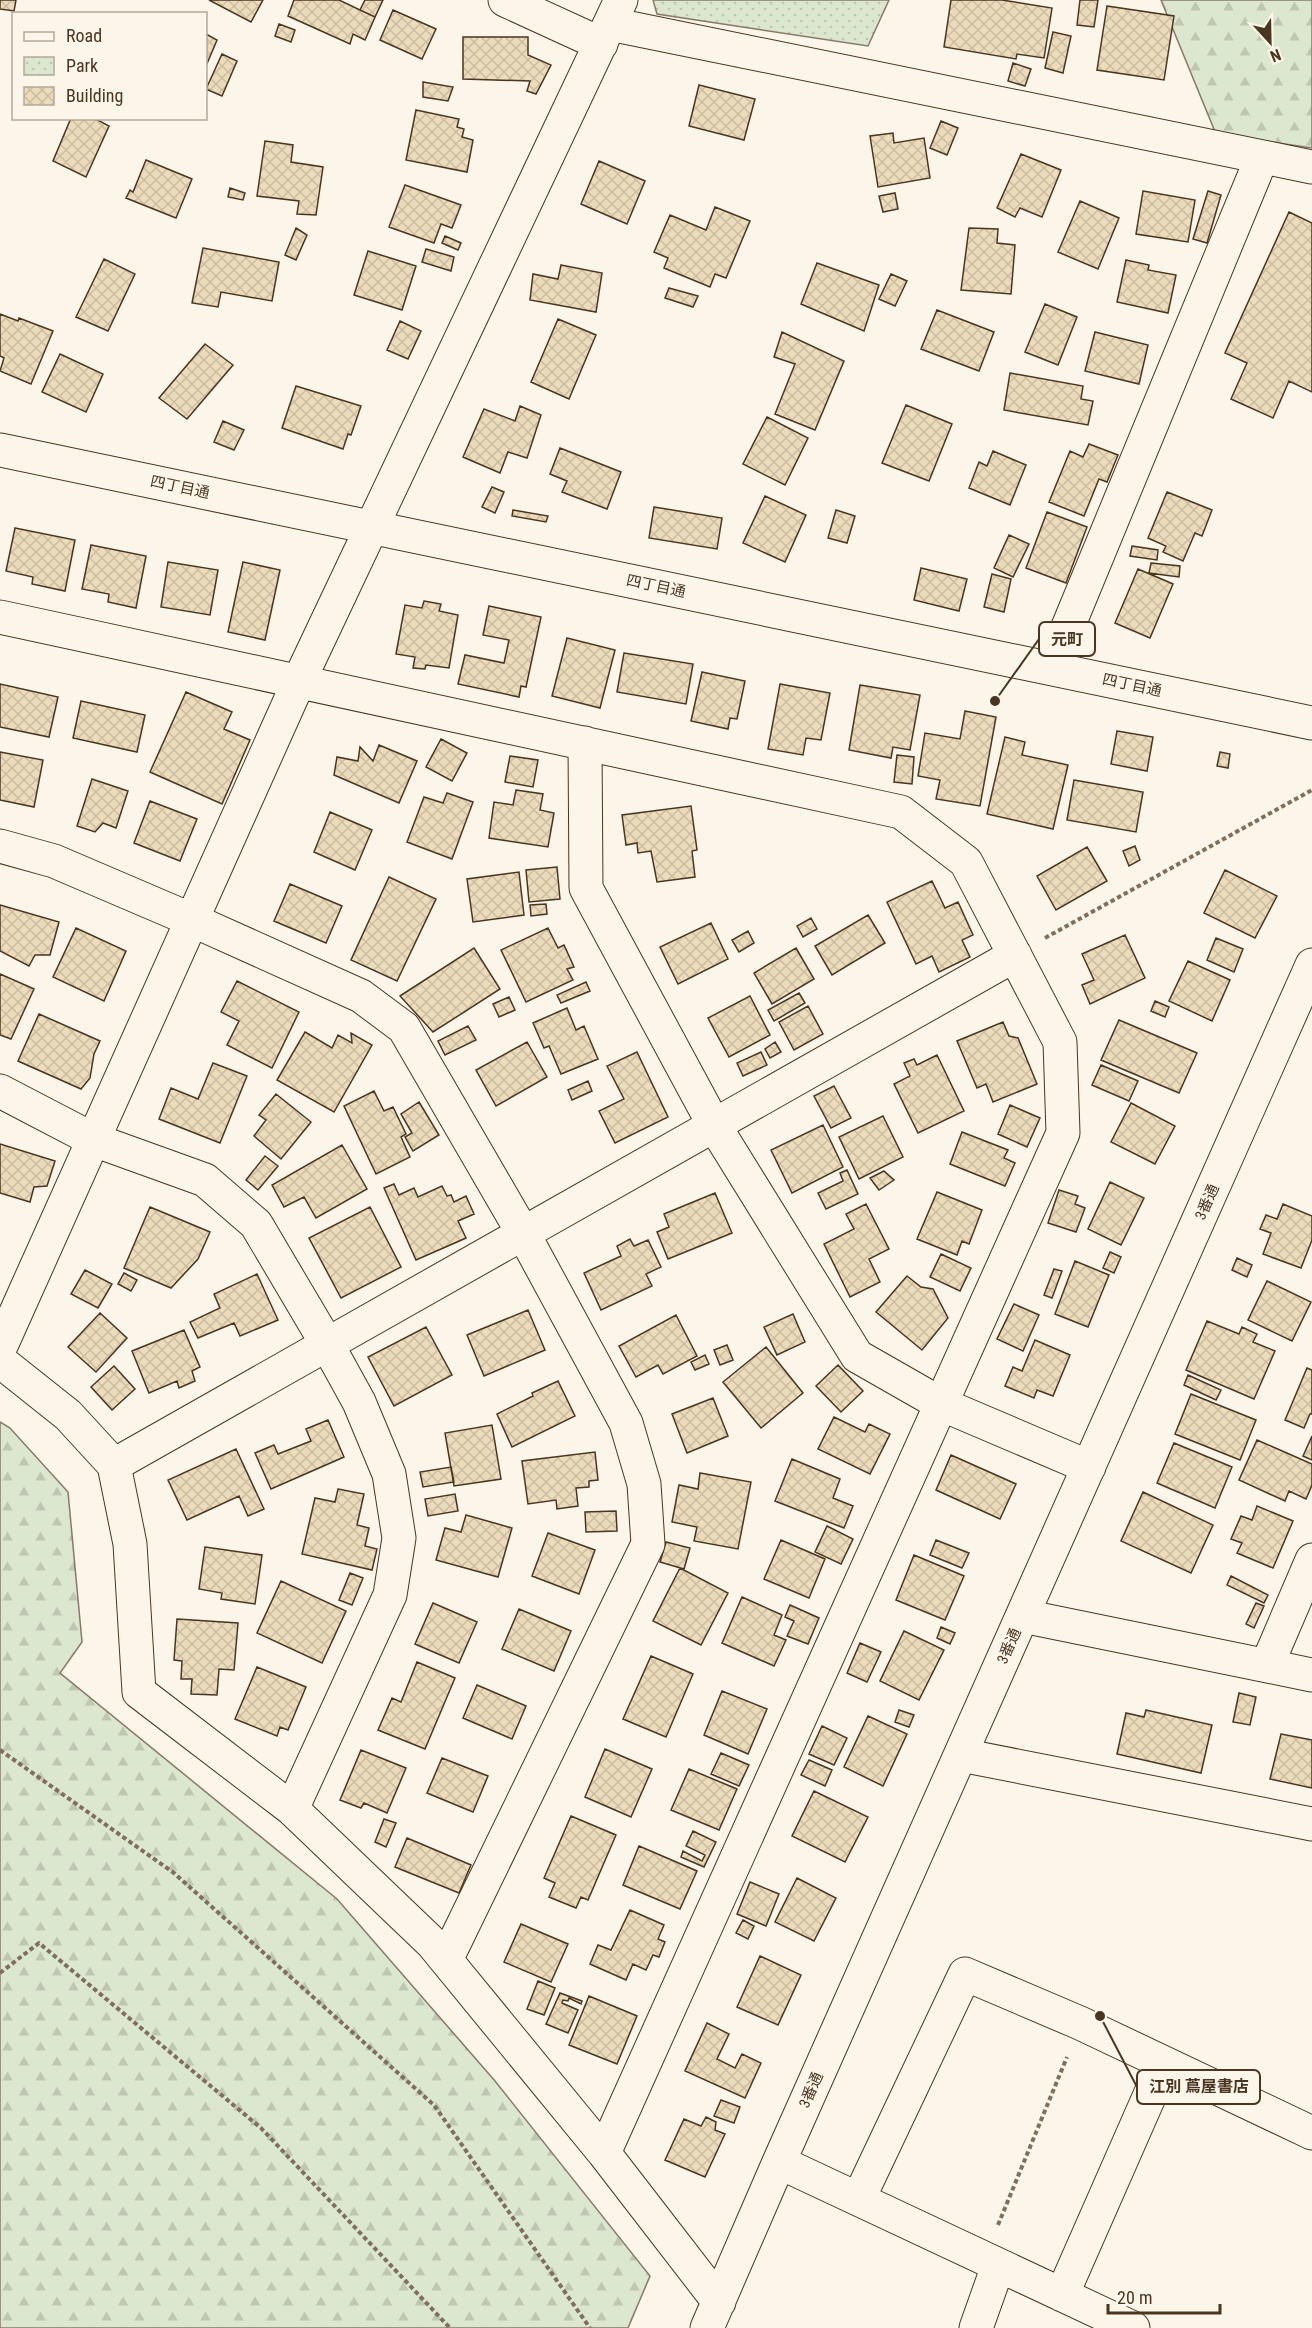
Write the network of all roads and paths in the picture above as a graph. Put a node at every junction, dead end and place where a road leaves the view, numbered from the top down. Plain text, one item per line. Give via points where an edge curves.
1 (504, 0) edge
2 (611, 23) edge
3 (1262, 157) junction
4 (1312, 167) edge
5 (0, 450) edge
6 (370, 527) junction
7 (0, 617) edge
8 (1051, 668) junction
9 (299, 681) junction
10 (1312, 723) edge
11 (585, 743) junction
12 (1312, 790) edge
13 (0, 846) edge
14 (192, 920) junction
15 (1015, 955) junction
16 (1312, 965) edge
17 (0, 1091) edge
18 (714, 1125) junction
19 (94, 1140) junction
20 (523, 1233) junction
21 (327, 1344) junction
22 (0, 1348) edge
23 (0, 1361) edge
24 (941, 1404) junction
25 (114, 1465) junction
26 (1089, 1467) junction
27 (1312, 1560) edge
28 (1023, 1616) junction
29 (1267, 1665) junction
30 (1312, 1675) edge
31 (0, 1750) edge
32 (961, 1755) junction
33 (292, 1809) junction
34 (1312, 1824) edge
35 (446, 1960) junction
36 (0, 1973) edge
37 (1080, 2023) junction
38 (1164, 2063) junction
39 (1312, 2133) edge
40 (604, 2153) junction
41 (779, 2162) junction
42 (859, 2198) junction
43 (991, 2262) junction
44 (1062, 2295) junction
45 (713, 2315) edge
46 (450, 2328) edge
47 (590, 2328) edge
48 (976, 2328) edge
49 (1133, 2328) edge

1 - 2 street
2 - 3 street
2 - 6 street
3 - 4 street
3 - 8 street
5 - 6 street, 四丁目通
6 - 8 street, 四丁目通
6 - 9 street
7 - 9 street
8 - 10 street, 四丁目通
9 - 11 street
9 - 14 street
11 - 15 street via 901,812 966,862
11 - 18 street via 586,888
12 - 15 path
13 - 14 street via 54,861
14 - 19 street
14 - 20 street via 361,996 404,1028
15 - 18 street
15 - 24 street via 1060,1042 1063,1133
16 - 26 street, 3番通
17 - 19 street
18 - 20 street
18 - 24 street via 857,1356
19 - 21 street via 205,1180 256,1224
19 - 22 street
20 - 21 street
20 - 35 street via 626,1423 644,1484 648,1544
21 - 25 street
21 - 33 street via 359,1402 389,1474 399,1538 390,1595
23 - 25 street via 68,1415
24 - 26 street
24 - 40 street
25 - 33 street via 130,1544 139,1692
26 - 28 street, 3番通
27 - 29 street
28 - 29 street
28 - 32 street, 3番通
29 - 30 street
31 - 47 path via 174,1873 434,2105
32 - 34 street
32 - 41 street, 3番通
33 - 35 street
35 - 40 street
36 - 46 path via 39,1943 261,2128
37 - 38 street
37 - 42 street via 965,1974
37 - 43 path
38 - 39 street
38 - 44 street
40 - 45 street
41 - 42 street
41 - 45 street, 3番通
42 - 43 street
43 - 44 street
43 - 48 street
44 - 49 street

